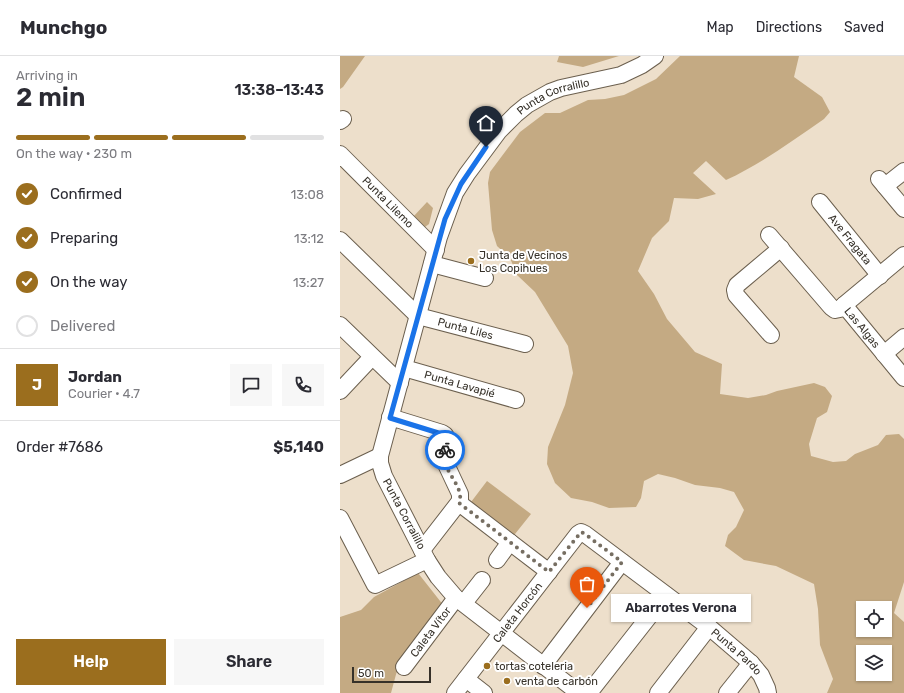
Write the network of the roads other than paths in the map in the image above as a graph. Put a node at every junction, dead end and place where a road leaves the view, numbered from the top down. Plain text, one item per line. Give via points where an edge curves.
1 (655, 56) edge
2 (340, 154) edge
3 (904, 171) edge
4 (820, 202) dead end
5 (904, 209) edge
6 (769, 235) dead end
7 (340, 240) edge
8 (781, 248) junction
9 (904, 255) edge
10 (434, 257) junction
11 (880, 276) junction
12 (485, 278) dead end
13 (844, 305) junction
14 (418, 316) junction
15 (340, 325) edge
16 (771, 335) dead end
17 (904, 337) edge
18 (525, 344) dead end
19 (884, 354) junction
20 (372, 357) junction
21 (404, 368) junction
22 (904, 378) edge
23 (400, 383) junction
24 (340, 391) edge
25 (516, 400) dead end
26 (390, 418) junction
27 (380, 456) junction
28 (340, 475) edge
29 (459, 503) junction
30 (340, 518) edge
31 (581, 532) joint
32 (510, 542) junction
33 (425, 555) junction
34 (497, 560) dead end
35 (622, 562) junction
36 (549, 572) junction
37 (482, 580) dead end
38 (666, 595) junction
39 (460, 600) junction
40 (709, 627) junction
41 (502, 633) junction
42 (751, 663) junction
43 (544, 666) junction
44 (404, 667) dead end
45 (466, 679) junction
46 (455, 693) edge
47 (484, 693) edge
48 (579, 693) edge
49 (589, 693) edge
50 (658, 693) edge
51 (727, 693) edge
52 (768, 693) edge

1 - 10 street, Punta Corralillo via 622,75 550,92 516,114 499,131 467,174 450,206
2 - 10 street, Punta Lilemo
3 - 5 street via 882,183
4 - 11 street, Ave Fragata
6 - 8 street, Las Algas
7 - 14 street, Punta Liles
8 - 13 street, Las Algas via 831,307 838,310
8 - 16 street via 737,285 735,290 736,295
9 - 11 street
10 - 12 street
10 - 14 street, Punta Corralillo
11 - 13 street
13 - 19 street, Las Algas
14 - 18 street, Punta Liles
14 - 21 street, Punta Corralillo
15 - 20 street
17 - 19 street
19 - 22 street, Las Algas
20 - 23 street
20 - 24 street
21 - 23 street, Punta Corralillo
21 - 25 street, Punta Lavapié
23 - 26 street, Punta Corralillo
26 - 27 street, Punta Corralillo
26 - 29 street via 445,435 448,440 444,460 460,494
27 - 28 street
27 - 33 street, Punta Corralillo via 384,476
29 - 32 street
29 - 33 street
30 - 33 street via 375,585
31 - 35 street, Punta Pardo
31 - 36 street, Caleta Horcón
32 - 34 street
32 - 36 street
33 - 39 street, Punta Corralillo via 438,577
35 - 38 street, Punta Pardo
35 - 43 street
36 - 41 street, Caleta Horcón
37 - 39 street, Caleta Vítor
38 - 40 street, Punta Pardo
38 - 49 street
39 - 41 street, Punta Corralillo
39 - 44 street, Caleta Vítor
40 - 42 street, Punta Pardo
40 - 50 street
41 - 43 street, Punta Corralillo
41 - 45 street, Caleta Horcón
42 - 51 street
42 - 52 street, Punta Pardo via 761,675
43 - 48 street, Punta Corralillo
45 - 46 street, Caleta Horcón
45 - 47 street

